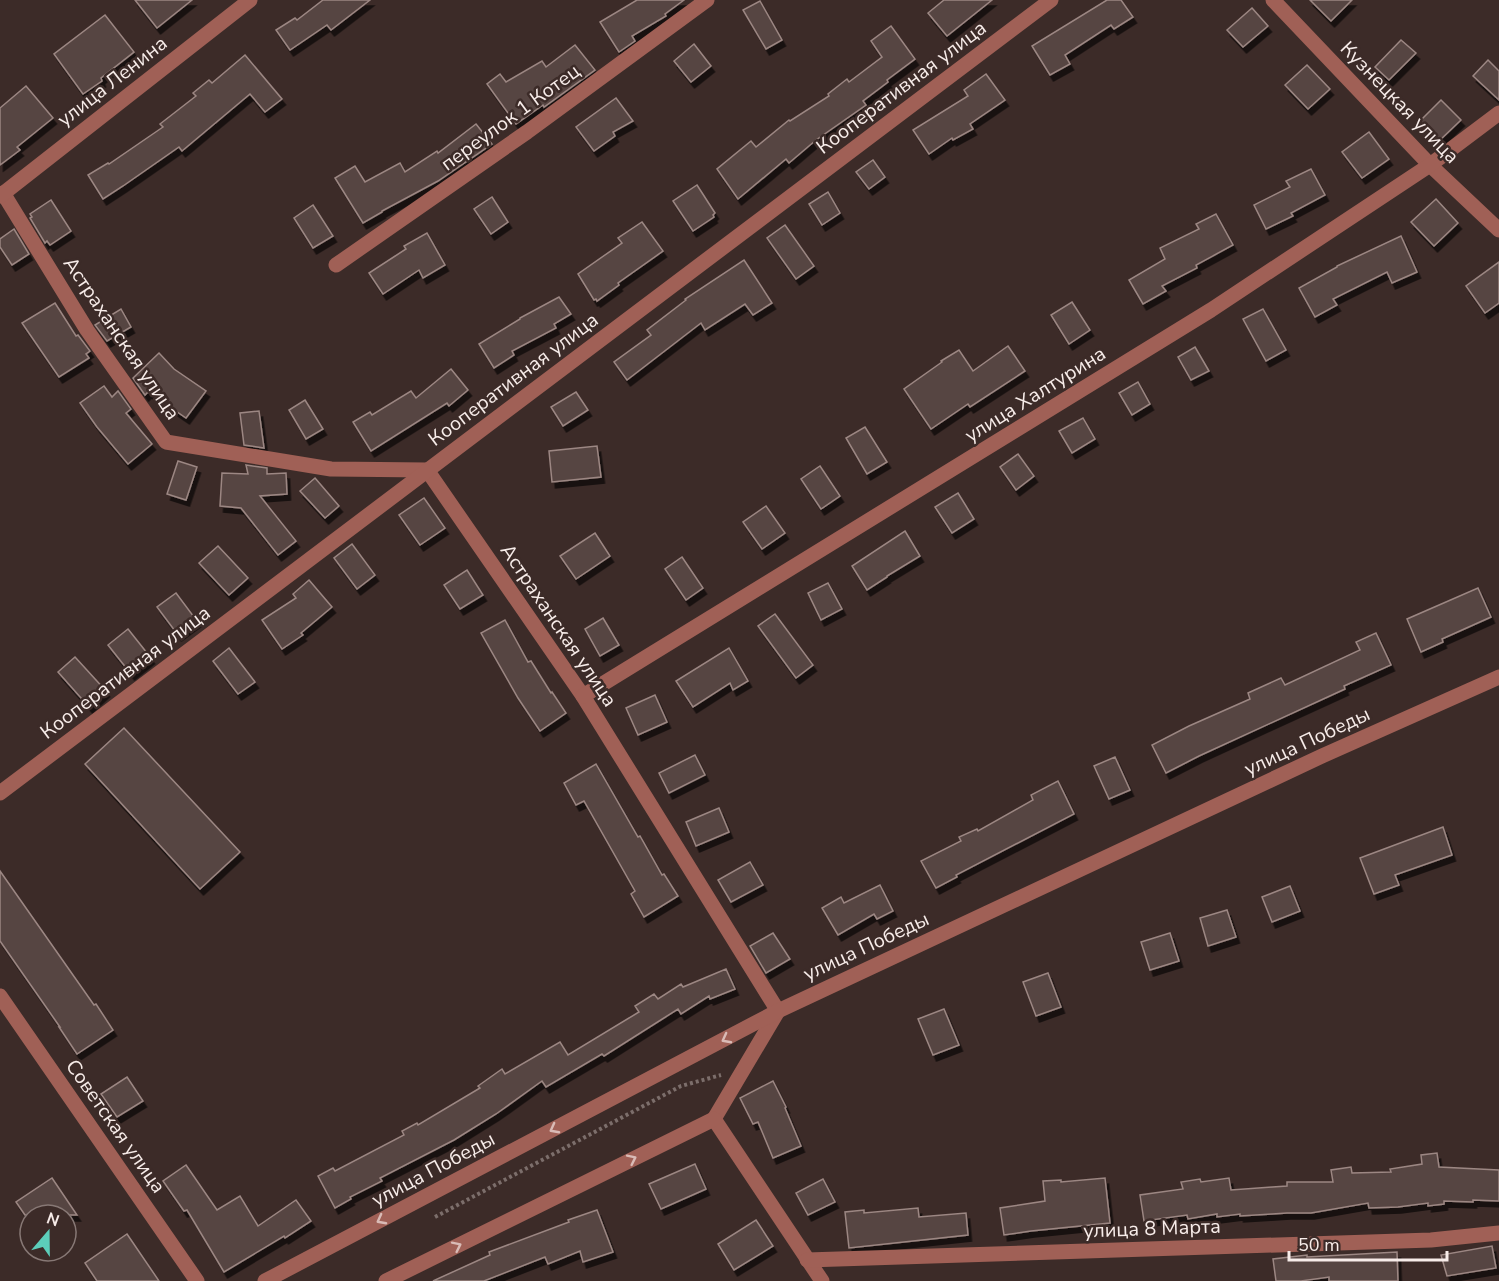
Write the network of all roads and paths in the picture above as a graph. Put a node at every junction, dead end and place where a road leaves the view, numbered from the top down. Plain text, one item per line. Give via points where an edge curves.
1 (250, 0) edge
2 (707, 0) edge
3 (1051, 0) edge
4 (1273, 0) edge
5 (1499, 113) edge
6 (1430, 165) junction
7 (2, 194) edge
8 (1499, 230) edge
9 (336, 265) dead end
10 (427, 470) junction
11 (1499, 676) edge
12 (583, 696) junction
13 (0, 793) edge
14 (0, 996) edge
15 (778, 1011) junction
16 (744, 1068) junction
17 (714, 1119) junction
18 (435, 1217) dead end
19 (1499, 1233) edge
20 (807, 1260) junction
21 (197, 1281) edge
22 (265, 1281) edge
23 (386, 1281) edge
24 (822, 1281) edge

1 - 7 street, улица Ленина
2 - 9 street, переулок 1 Котец via 528,132
3 - 10 street, Кооперативная улица
4 - 6 street, Кузнецкая улица
5 - 6 street, улица Халтурина
6 - 8 street, Кузнецкая улица
6 - 12 street, улица Халтурина via 1211,310
7 - 10 street, Астраханская улица via 87,330 166,442 331,469
10 - 12 street, Астраханская улица
10 - 13 street, Кооперативная улица
11 - 15 street, улица Победы
12 - 15 street, Астраханская улица
14 - 21 street, Советская улица
15 - 16 street
15 -> 22 street, улица Победы
16 - 17 street
16 - 18 path via 681,1086
17 - 20 street
23 -> 17 street
19 - 20 street, улица 8 Марта via 1431,1240
20 - 24 street

